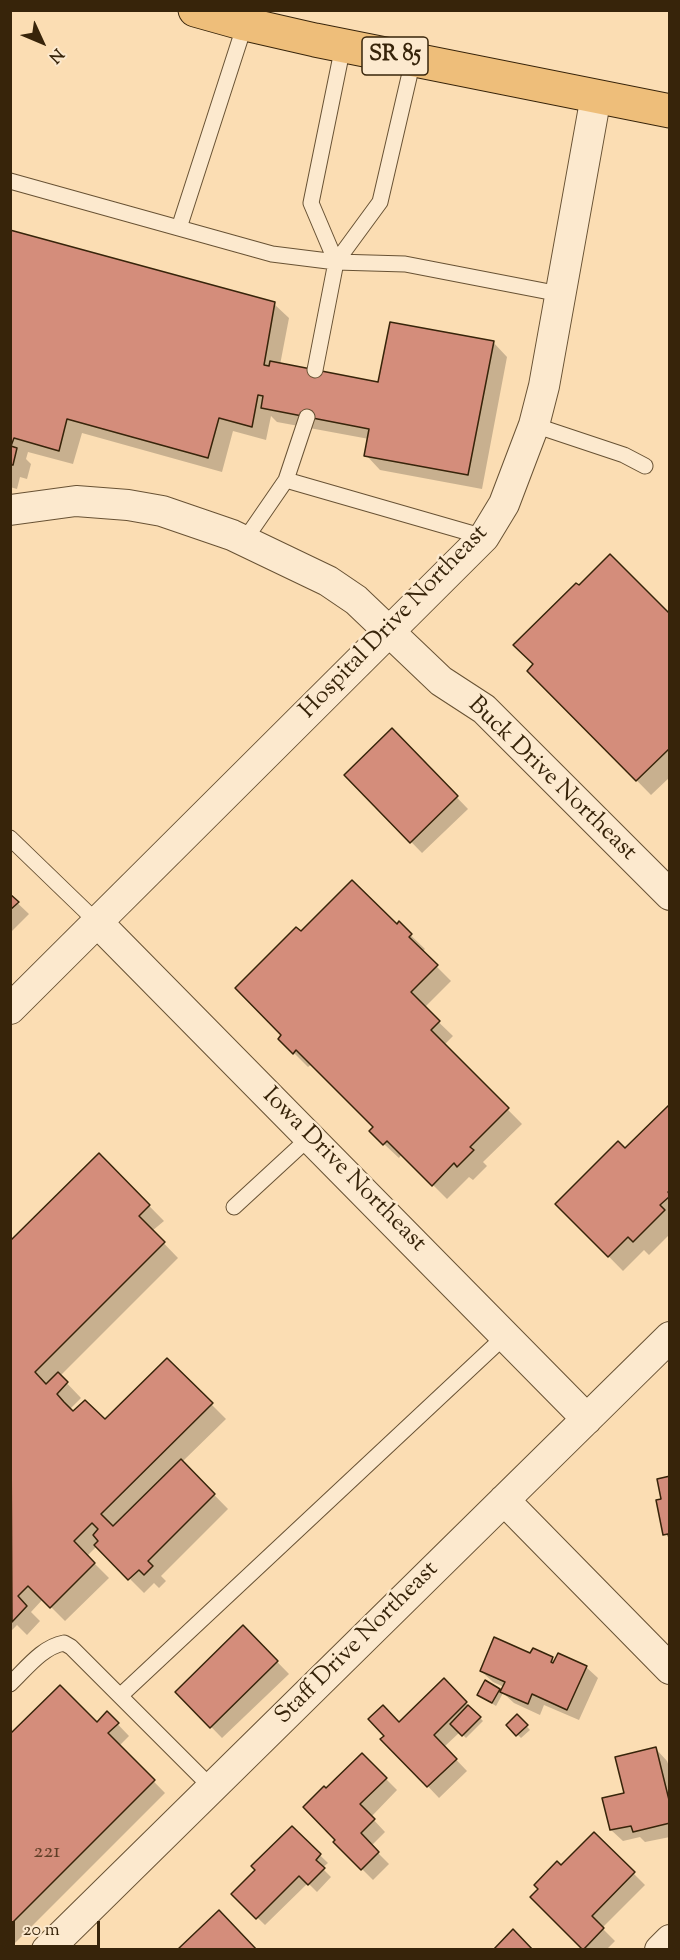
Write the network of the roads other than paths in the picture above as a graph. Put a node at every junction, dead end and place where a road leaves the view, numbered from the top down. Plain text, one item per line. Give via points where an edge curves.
1 (195, 10) edge
2 (245, 24) junction
3 (343, 46) junction
4 (413, 60) junction
5 (596, 96) junction
6 (669, 111) edge
7 (10, 182) edge
8 (179, 228) junction
9 (336, 262) junction
10 (561, 294) junction
11 (315, 370) dead end
12 (307, 417) dead end
13 (534, 425) junction
14 (645, 466) dead end
15 (286, 480) junction
16 (10, 510) edge
17 (484, 537) junction
18 (244, 541) junction
19 (389, 633) junction
20 (10, 838) edge
21 (669, 895) edge
22 (98, 923) junction
23 (10, 1009) edge
24 (310, 1137) junction
25 (234, 1207) dead end
26 (505, 1336) junction
27 (669, 1337) edge
28 (587, 1419) junction
29 (504, 1500) junction
30 (669, 1669) edge
31 (10, 1684) edge
32 (120, 1696) junction
33 (212, 1788) junction
34 (669, 1940) edge
35 (47, 1950) edge
36 (660, 1950) edge

1 - 2 highway, SR 85
2 - 3 highway, SR 85
2 - 8 lane
3 - 4 highway, SR 85
3 - 9 lane via 311,203
4 - 5 highway, SR 85
4 - 9 lane via 380,202
5 - 6 highway, SR 85
5 - 10 street, Hospital Drive Northeast
7 - 8 lane
8 - 9 lane via 272,254
9 - 10 lane via 405,264
9 - 11 lane
10 - 13 street, Hospital Drive Northeast
12 - 15 lane
13 - 14 lane via 624,455
13 - 17 street, Hospital Drive Northeast via 504,504
15 - 17 lane
15 - 18 lane
16 - 18 street, Buck Drive Northeast via 76,501 128,506 162,511
17 - 19 street, Hospital Drive Northeast
18 - 19 street, Buck Drive Northeast via 328,581 356,600
19 - 21 street, Buck Drive Northeast via 441,681 484,709
19 - 22 street, Hospital Drive Northeast
20 - 22 lane
22 - 23 street, Hospital Drive Northeast
22 - 24 street, Iowa Drive Northeast
24 - 25 lane
24 - 26 street, Iowa Drive Northeast
26 - 28 street, Iowa Drive Northeast
26 - 32 lane
27 - 28 street, Staff Drive Northeast
28 - 29 street, Staff Drive Northeast
29 - 30 street
29 - 33 street, Staff Drive Northeast
31 - 32 lane via 36,1658 64,1643
32 - 33 lane
33 - 35 street, Staff Drive Northeast
34 - 36 street

